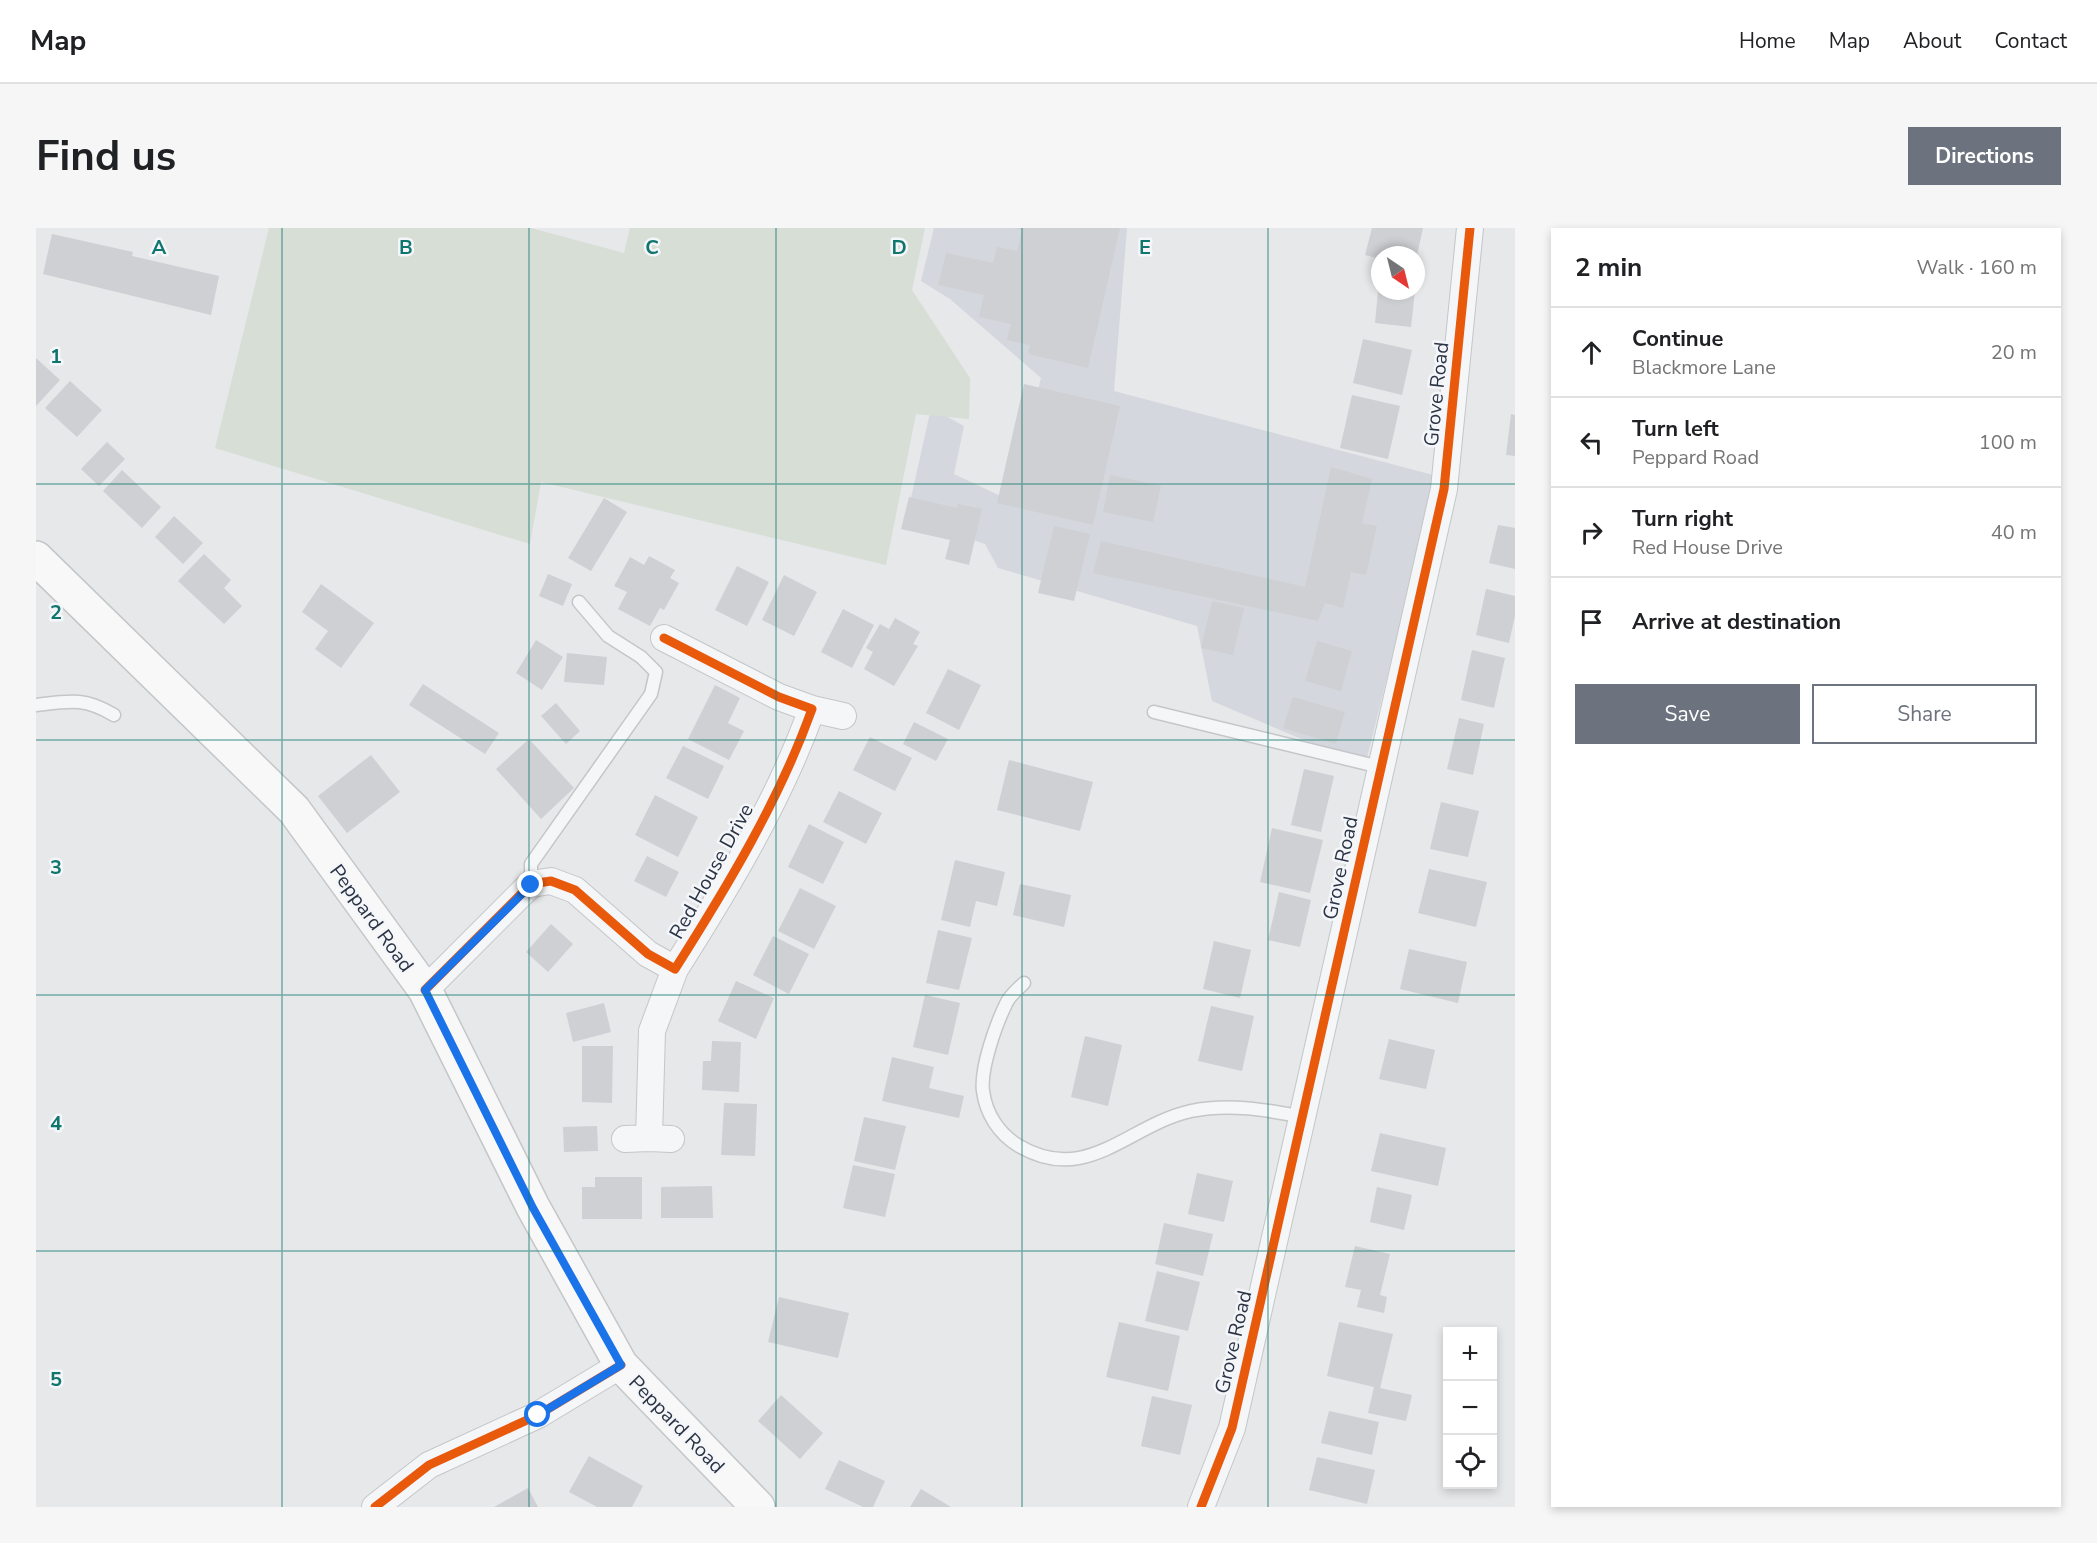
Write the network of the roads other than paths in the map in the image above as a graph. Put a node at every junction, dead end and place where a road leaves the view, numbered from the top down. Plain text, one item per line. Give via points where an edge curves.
1 (1470, 228) edge
2 (36, 558) edge
3 (579, 602) dead end
4 (664, 638) dead end
5 (36, 705) edge
6 (812, 709) junction
7 (1154, 712) dead end
8 (114, 715) dead end
9 (843, 716) dead end
10 (1380, 767) junction
11 (531, 885) junction
12 (675, 969) junction
13 (1024, 983) dead end
14 (425, 990) junction
15 (1304, 1117) junction
16 (648, 1138) dead end
17 (621, 1365) junction
18 (375, 1507) edge
19 (758, 1507) edge
20 (1201, 1507) edge

1 - 10 street, Grove Road via 1444,489
2 - 14 main road, Peppard Road via 294,810
3 - 11 lane via 608,636 656,672 651,694 531,864
4 - 6 street via 779,697
5 - 8 lane via 79,700 97,704
6 - 9 street
6 - 12 street, Red House Drive via 798,747 726,888
7 - 10 lane
10 - 15 street, Grove Road
11 - 12 street, Red House Drive via 550,880 575,890 648,954
11 - 14 street
12 - 16 street, Red House Drive via 652,1031
13 - 15 lane via 1006,1002 984,1068 983,1089 996,1126 1025,1149 1042,1157 1078,1159 1100,1154 1164,1119 1203,1109 1258,1108
14 - 17 main road, Peppard Road via 533,1208
15 - 20 street, Grove Road via 1232,1428
17 - 18 street via 538,1415 429,1465
17 - 19 main road, Peppard Road

